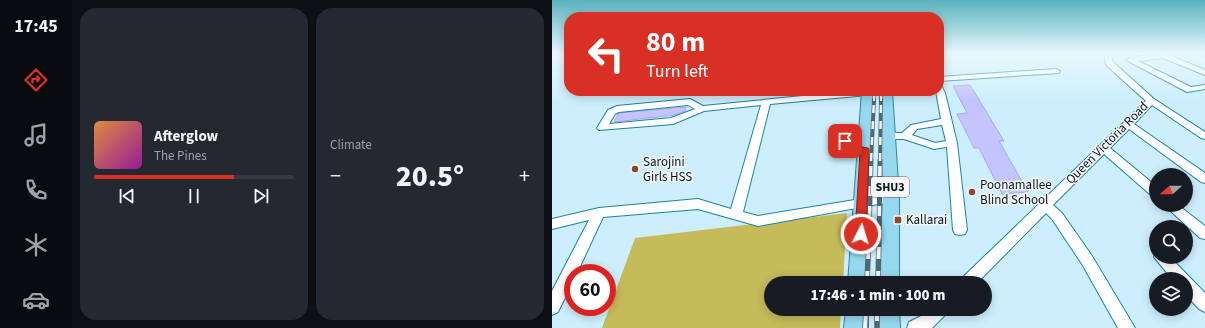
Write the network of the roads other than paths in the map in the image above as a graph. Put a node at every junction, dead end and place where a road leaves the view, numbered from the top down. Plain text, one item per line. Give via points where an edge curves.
1 (1115, 68) edge
2 (1147, 68) edge
3 (1194, 68) edge
4 (1056, 71) dead end
5 (1205, 73) edge
6 (944, 79) edge
7 (1205, 87) edge
8 (1190, 90) junction
9 (785, 96) edge
10 (827, 96) edge
11 (868, 96) edge
12 (886, 96) edge
13 (942, 96) edge
14 (1205, 97) edge
15 (786, 100) junction
16 (1151, 101) junction
17 (766, 102) junction
18 (702, 109) junction
19 (946, 121) junction
20 (1128, 124) junction
21 (888, 136) junction
22 (905, 136) junction
23 (1205, 136) edge
24 (952, 143) junction
25 (1103, 148) junction
26 (1205, 179) edge
27 (1149, 187) edge
28 (891, 198) junction
29 (863, 204) junction
30 (1045, 205) junction
31 (1178, 212) edge
32 (599, 213) junction
33 (736, 214) junction
34 (552, 224) edge
35 (960, 230) dead end
36 (1205, 234) edge
37 (1168, 264) edge
38 (1175, 272) edge
39 (858, 276) edge
40 (889, 276) edge
41 (974, 276) edge
42 (1193, 291) edge
43 (554, 301) edge
44 (1205, 304) edge
45 (856, 316) edge
46 (888, 316) edge
47 (933, 316) edge
48 (856, 328) edge
49 (888, 328) edge
50 (915, 328) edge
51 (1127, 328) edge

1 - 16 street, Queen Victoria Road
2 - 8 street
3 - 5 street
4 - 6 street
7 - 8 street
8 - 14 street
9 - 15 street
10 - 15 street
11 - 29 main road, SHU3
12 - 21 main road, SHU3
13 - 19 street
15 - 17 street
16 - 20 street, Queen Victoria Road
16 - 23 street
17 - 18 street
17 - 33 street
18 - 18 street via 673,121 602,128 611,112 618,109 690,102
19 - 22 street via 914,127
19 - 24 street
20 - 25 street, Queen Victoria Road
20 - 26 street
21 - 22 street
21 - 28 main road, SHU3
22 - 24 street via 934,146
24 - 35 street
25 - 27 street
25 - 30 street, Queen Victoria Road
28 - 29 street
28 - 40 main road, SHU3
29 - 33 street via 758,221
29 - 39 main road, SHU3
30 - 41 street, Queen Victoria Road
30 - 51 street via 1057,216 1087,260
31 - 36 street
32 - 33 street via 698,204
32 - 34 street
32 - 43 street
37 - 38 street
42 - 44 street
45 - 48 main road
46 - 49 main road
47 - 50 street

